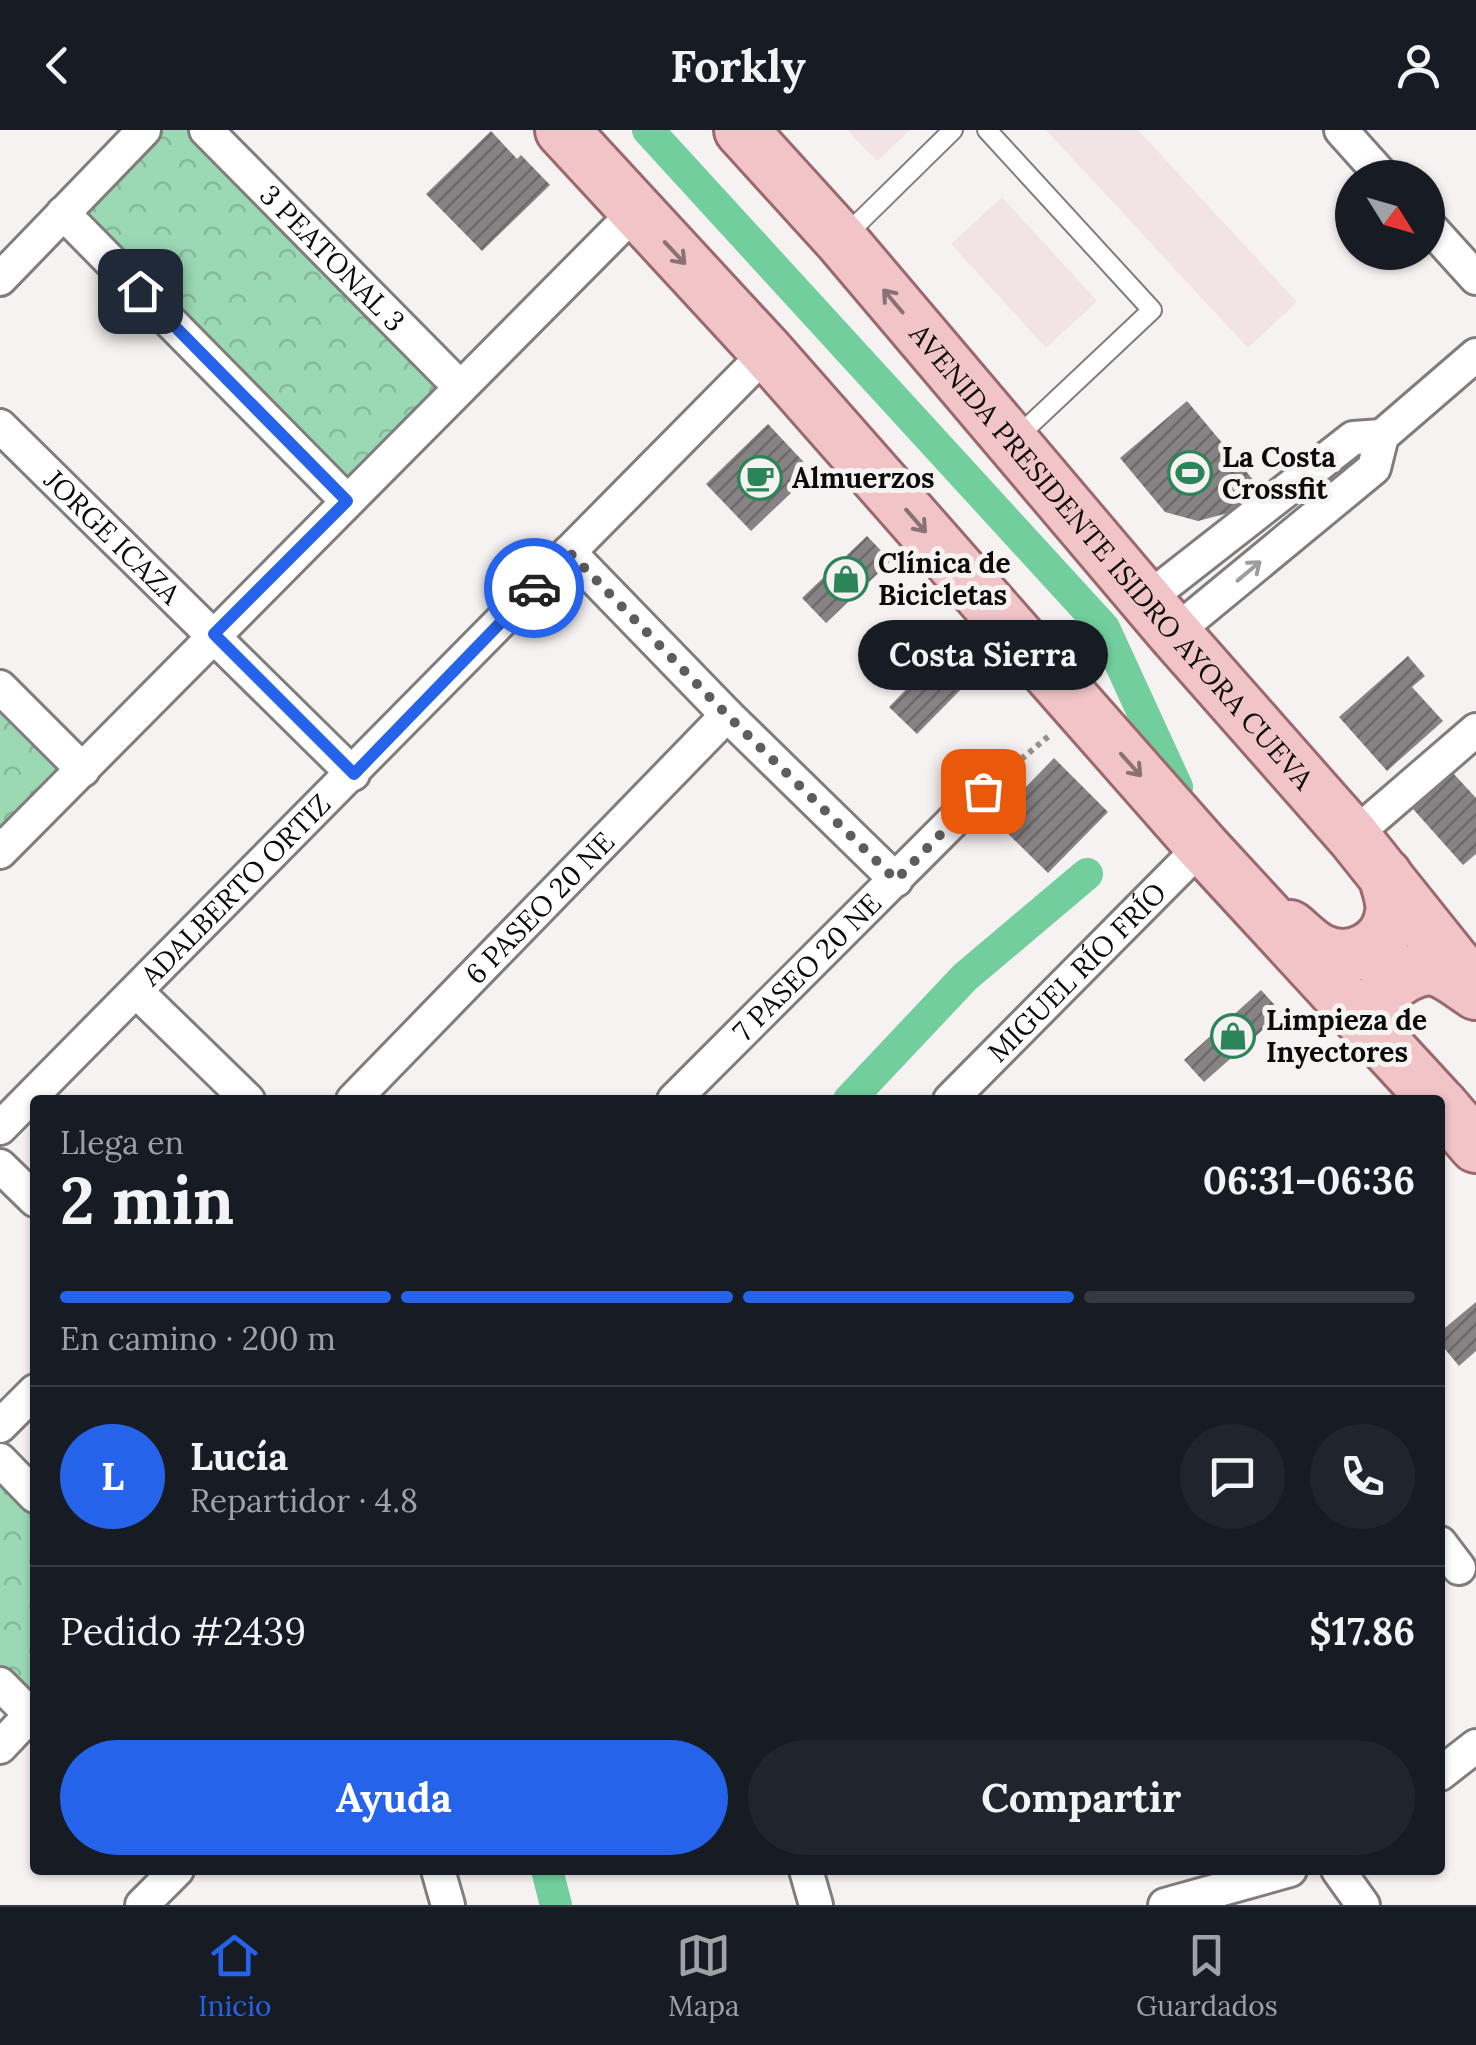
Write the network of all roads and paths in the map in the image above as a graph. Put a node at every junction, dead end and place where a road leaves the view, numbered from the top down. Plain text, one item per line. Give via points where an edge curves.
1 (144, 130) edge
2 (206, 130) edge
3 (562, 130) edge
4 (742, 130) edge
5 (953, 130) edge
6 (986, 130) edge
7 (1345, 131) edge
8 (1369, 160) edge
9 (636, 211) junction
10 (63, 213) junction
11 (841, 240) junction
12 (1445, 244) edge
13 (1476, 278) edge
14 (0, 279) edge
15 (767, 352) junction
16 (1476, 355) edge
17 (460, 386) junction
18 (0, 426) edge
19 (1012, 442) junction
20 (347, 501) junction
21 (569, 552) junction
22 (1160, 617) junction
23 (214, 634) junction
24 (0, 687) edge
25 (1081, 708) junction
26 (727, 715) junction
27 (1476, 730) edge
28 (83, 770) junction
29 (354, 774) junction
30 (983, 791) joint
31 (1202, 846) junction
32 (0, 852) edge
33 (1369, 856) junction
34 (896, 880) junction
35 (1238, 885) junction
36 (136, 991) junction
37 (1476, 992) edge
38 (1377, 1036) junction
39 (33, 1095) edge
40 (243, 1095) edge
41 (358, 1095) edge
42 (679, 1095) edge
43 (955, 1095) edge
44 (1432, 1095) edge
45 (30, 1098) edge
46 (1445, 1110) edge
47 (0, 1128) edge
48 (1476, 1146) edge
49 (0, 1166) edge
50 (30, 1195) edge
51 (30, 1396) edge
52 (0, 1426) edge
53 (0, 1460) edge
54 (30, 1491) edge
55 (0, 1684) edge
56 (30, 1709) edge
57 (30, 1715) edge
58 (1476, 1746) edge
59 (0, 1747) edge
60 (1445, 1770) edge
61 (172, 1875) edge
62 (439, 1875) edge
63 (807, 1875) edge
64 (1272, 1875) edge
65 (1342, 1875) edge
66 (142, 1905) edge
67 (448, 1905) edge
68 (816, 1905) edge
69 (1165, 1905) edge
70 (1363, 1905) edge

1 - 10 street
2 - 17 street, 3 PEATONAL 3
3 - 9 main road
4 - 11 main road, AVENIDA PRESIDENTE ISIDRO AYORA CUEVA
5 - 11 lane
6 - 19 lane via 1152,310
7 - 8 street
9 -> 15 main road
9 - 17 street
10 - 14 street
10 - 20 street
19 -> 11 main road, AVENIDA PRESIDENTE ISIDRO AYORA CUEVA
12 - 13 street
15 - 21 street, ADALBERTO ORTIZ
15 -> 25 main road
16 - 22 street via 1382,436 1374,468
17 - 20 street
18 - 23 street, JORGE ICAZA
19 - 22 main road, AVENIDA PRESIDENTE ISIDRO AYORA CUEVA
20 - 23 street
21 - 26 street
21 - 29 street, ADALBERTO ORTIZ
22 - 33 main road, AVENIDA PRESIDENTE ISIDRO AYORA CUEVA
23 - 28 street
23 - 29 street, JORGE ICAZA
24 - 28 street
25 - 30 path
25 -> 31 main road
26 - 34 street
26 - 41 street, 6 PASEO 20 NE
27 - 33 street
28 - 32 street
29 - 36 street, ADALBERTO ORTIZ
30 - 34 street, 7 PASEO 20 NE
31 - 35 main road
31 - 43 street, MIGUEL RÍO FRÍO
33 - 35 main road via 1393,908 1390,926 1358,955 1342,958 1319,950
33 - 37 main road, AVENIDA PRESIDENTE ISIDRO AYORA CUEVA
34 - 42 street, 7 PASEO 20 NE
35 - 38 main road
36 - 39 street, ADALBERTO ORTIZ
36 - 40 street
37 - 38 main road via 1448,974 1418,970 1385,992 1375,1009
38 - 44 main road
45 - 47 street, ADALBERTO ORTIZ
46 - 48 main road
49 - 50 street
51 - 52 street
53 - 54 street
55 - 56 street
57 - 59 street
58 - 60 street
61 - 66 street
62 - 67 street
63 - 68 street
64 - 69 street
65 - 70 street

